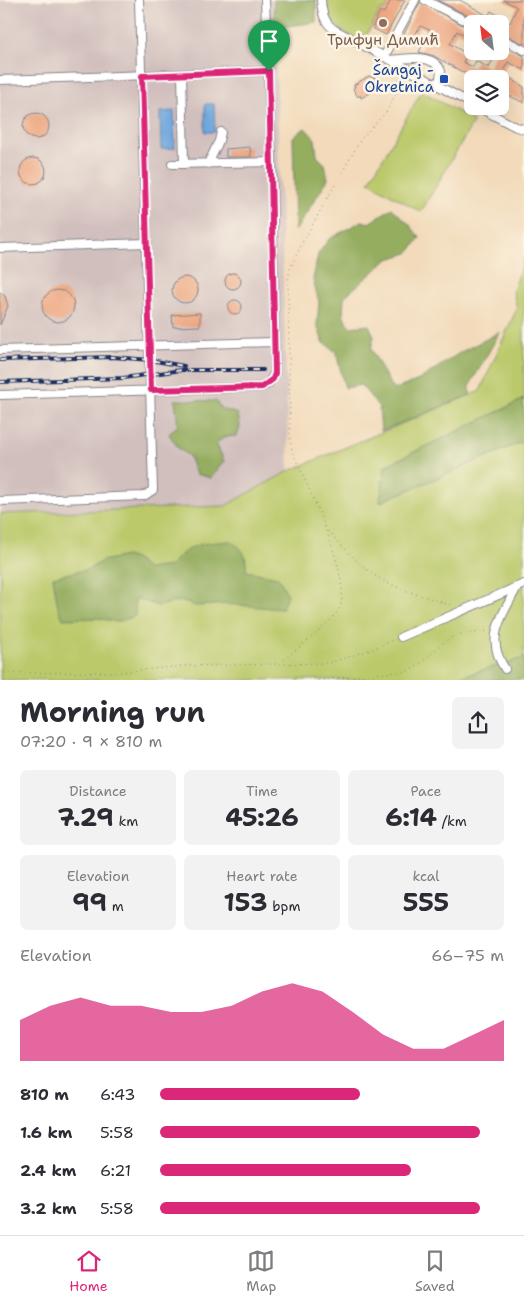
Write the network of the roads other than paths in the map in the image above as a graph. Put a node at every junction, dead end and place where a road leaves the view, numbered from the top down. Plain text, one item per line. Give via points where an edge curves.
1 (140, 0) edge
2 (265, 0) edge
3 (321, 0) edge
4 (415, 0) edge
5 (425, 0) edge
6 (464, 20) edge
7 (509, 42) edge
8 (524, 50) edge
9 (387, 59) junction
10 (269, 71) junction
11 (182, 74) junction
12 (142, 76) junction
13 (0, 80) edge
14 (436, 85) junction
15 (464, 100) edge
16 (492, 115) edge
17 (524, 129) edge
18 (221, 132) dead end
19 (272, 162) junction
20 (172, 164) dead end
21 (184, 164) junction
22 (208, 164) junction
23 (146, 243) junction
24 (0, 248) edge
25 (274, 342) junction
26 (150, 346) junction
27 (0, 350) edge
28 (151, 390) junction
29 (0, 395) edge
30 (0, 501) edge
31 (520, 585) edge
32 (401, 637) road end
33 (505, 670) dead end

1 - 12 street
2 - 10 street
3 - 9 street via 322,14 329,26
4 - 9 street
5 - 6 street
7 - 8 street
9 - 14 street
9 - 14 street via 417,58 434,63 441,71
10 - 11 street
10 - 19 street
11 - 12 street
11 - 21 street
12 - 13 street
12 - 23 street
14 - 15 street
16 - 17 street
18 - 22 street
19 - 22 street
19 - 25 street
20 - 21 street
21 - 22 street
23 - 24 street
23 - 26 street
25 - 26 street
25 - 28 street via 275,373 262,387
26 - 27 street
26 - 28 street
28 - 29 street
28 - 30 street via 154,486 148,494
31 - 32 street
31 - 33 street via 496,627 494,644

